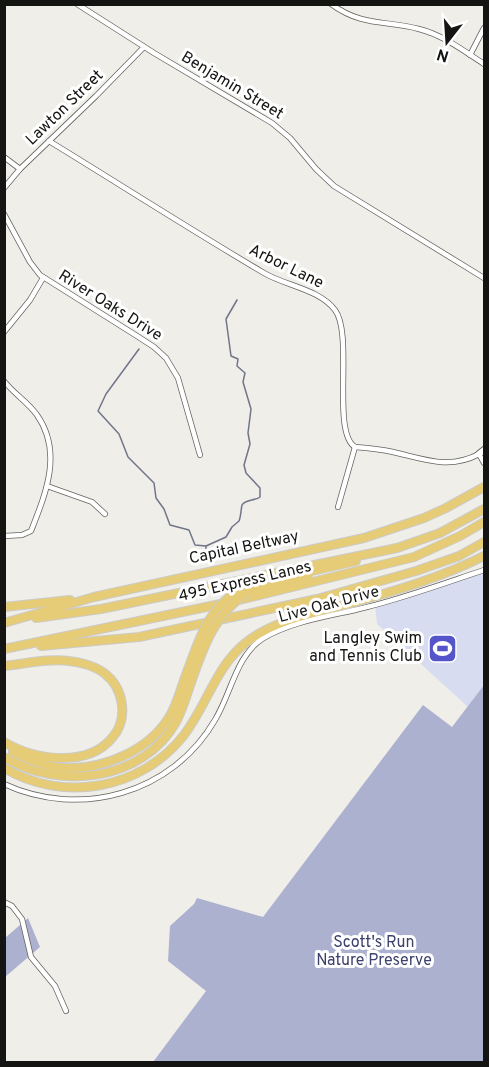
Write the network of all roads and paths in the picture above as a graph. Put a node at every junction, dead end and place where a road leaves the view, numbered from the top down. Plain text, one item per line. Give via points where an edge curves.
1 (77, 4) edge
2 (331, 4) edge
3 (484, 28) edge
4 (144, 46) junction
5 (470, 55) junction
6 (484, 64) edge
7 (50, 141) junction
8 (4, 158) edge
9 (20, 169) junction
10 (4, 188) edge
11 (4, 214) edge
12 (44, 278) junction
13 (484, 278) edge
14 (4, 332) edge
15 (4, 381) edge
16 (355, 447) junction
17 (482, 452) edge
18 (200, 455) dead end
19 (484, 463) edge
20 (47, 486) junction
21 (484, 487) edge
22 (338, 507) dead end
23 (484, 508) edge
24 (105, 514) dead end
25 (484, 522) edge
26 (4, 536) edge
27 (484, 542) edge
28 (397, 548) junction
29 (484, 556) edge
30 (414, 557) junction
31 (484, 570) edge
32 (243, 591) junction
33 (94, 597) junction
34 (235, 602) junction
35 (4, 608) edge
36 (7, 622) edge
37 (4, 649) edge
38 (4, 666) edge
39 (190, 673) junction
40 (4, 742) edge
41 (4, 747) edge
42 (4, 758) edge
43 (4, 768) edge
44 (4, 784) edge
45 (4, 902) edge
46 (66, 1011) dead end

1 - 4 street, Benjamin Street
2 - 5 street via 358,19 430,33
3 - 5 street
4 - 7 street, Lawton Street
4 - 13 street, Benjamin Street via 272,123 334,186
5 - 6 street
7 - 9 street, Lawton Street
7 - 16 street, Arbor Lane via 265,274 320,296 330,304 342,328 346,432
8 - 9 street
9 - 10 street, Lawton Street
11 - 12 street via 30,262
12 - 14 street
12 - 18 street, River Oaks Drive via 166,358 178,378
15 - 20 street via 31,407 47,432 51,459
16 - 17 street via 434,463 456,463
16 - 22 street
17 - 19 street
20 - 24 street via 92,502
20 - 26 street via 31,531
21 - 33 highway, Capital Beltway via 424,518 364,538
23 - 28 highway, 495 Express Lanes via 440,532
25 - 30 highway, 495 Express Lanes
27 - 37 highway via 459,556 416,571 308,602 139,637
28 - 32 highway
28 - 36 highway, 495 Express Lanes via 101,609
29 - 43 highway via 453,572 262,631 233,653 176,744 150,766 125,778 89,787 59,788
30 - 32 highway
30 - 34 highway, 495 Express Lanes
31 - 44 street, Live Oak Drive via 265,637 248,651 217,717 200,742 172,768 142,786 105,798 67,800 35,795
32 - 34 highway, bridge
32 - 39 highway, bridge via 228,597 206,621
33 - 35 highway
33 - 36 highway, Capital Beltway
34 - 37 highway, 495 Express Lanes
34 - 39 highway, bridge via 208,636
38 - 40 highway via 56,660 87,665 103,671 113,681 123,705 116,733 106,745 85,754 39,756
39 - 41 highway via 168,719 141,746 119,759 65,768 25,758
39 - 42 highway via 176,722 166,736 120,769 100,775 53,776
45 - 46 street via 22,919 31,957 55,986

